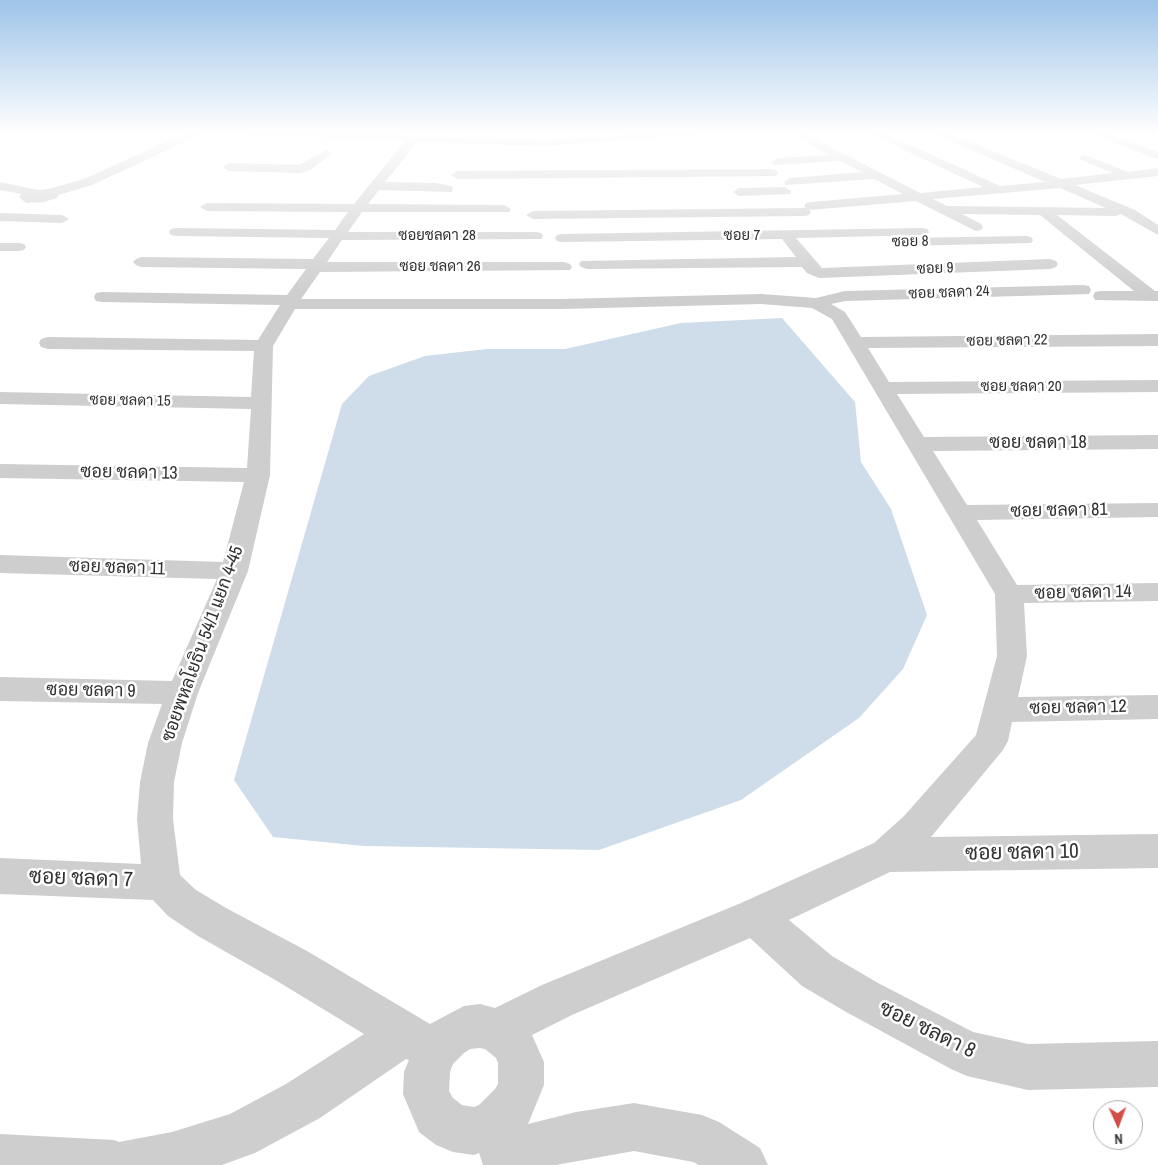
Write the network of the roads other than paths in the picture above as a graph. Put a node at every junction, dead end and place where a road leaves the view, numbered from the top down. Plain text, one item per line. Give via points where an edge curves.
1 (2, 186) edge
2 (68, 186) edge
3 (375, 186) edge
4 (793, 186) edge
5 (898, 186) edge
6 (975, 186) edge
7 (991, 186) edge
8 (1031, 186) edge
9 (1068, 186) edge
10 (447, 189) dead end
11 (999, 190) junction
12 (984, 191) junction
13 (727, 192) dead end
14 (41, 195) junction
15 (366, 197) junction
16 (918, 197) junction
17 (208, 207) dead end
18 (634, 207) junction
19 (504, 210) dead end
20 (941, 210) junction
21 (1043, 211) junction
22 (1130, 213) junction
23 (533, 214) dead end
24 (0, 216) edge
25 (62, 219) dead end
26 (1158, 231) edge
27 (176, 232) dead end
28 (922, 232) dead end
29 (974, 234) junction
30 (339, 235) junction
31 (536, 236) dead end
32 (641, 237) junction
33 (562, 238) dead end
34 (790, 240) junction
35 (1026, 240) dead end
36 (0, 247) edge
37 (19, 247) dead end
38 (141, 262) dead end
39 (806, 262) junction
40 (648, 263) junction
41 (587, 264) dead end
42 (1050, 264) dead end
43 (316, 265) junction
44 (997, 266) junction
45 (564, 267) dead end
46 (818, 288) junction
47 (1083, 290) dead end
48 (1101, 296) dead end
49 (1154, 296) edge
50 (102, 297) dead end
51 (291, 302) junction
52 (1158, 340) edge
53 (48, 343) dead end
54 (856, 343) junction
55 (264, 346) junction
56 (1158, 386) edge
57 (884, 388) junction
58 (0, 398) edge
59 (260, 403) junction
60 (1158, 442) edge
61 (918, 444) junction
62 (0, 471) edge
63 (258, 475) junction
64 (1158, 510) edge
65 (959, 513) junction
66 (0, 564) edge
67 (234, 571) junction
68 (1158, 592) edge
69 (1009, 594) junction
70 (0, 689) edge
71 (182, 694) junction
72 (1158, 707) edge
73 (999, 710) junction
74 (1158, 851) edge
75 (887, 855) junction
76 (0, 876) edge
77 (162, 883) junction
78 (755, 916) junction
79 (496, 1030) junction
80 (420, 1042) junction
81 (1158, 1064) edge
82 (501, 1147) edge
83 (0, 1159) edge
84 (114, 1165) edge
85 (124, 1165) edge
86 (743, 1165) edge

1 - 14 street
2 - 14 street
3 - 15 street, ซอยพหลโยธิน 54/1 แยก 4-45
4 - 13 street
5 - 16 street
6 - 12 street
7 - 11 street
8 - 11 street
9 - 22 street
10 - 15 street via 434,187
11 - 12 street
12 - 16 street
14 - 24 street
15 - 17 street
15 - 19 street
15 - 30 street, ซอยพหลโยธิน 54/1 แยก 4-45
16 - 18 street via 807,209
16 - 20 street
18 - 23 street
18 - 32 street
20 - 21 street
20 - 29 street
21 - 22 street
21 - 49 street
22 - 26 street
24 - 25 street
27 - 30 street, ซอยชลดา 28
28 - 34 street, ซอย 7
29 - 34 street, ซอย 8
29 - 35 street, ซอย 8
29 - 44 street
30 - 31 street, ซอยชลดา 28
30 - 43 street, ซอยพหลโยธิน 54/1 แยก 4-45
32 - 33 street, ซอย 7
32 - 34 street, ซอย 7
32 - 40 street
34 - 39 street
36 - 37 street
38 - 43 street, ซอย ชลดา 26
39 - 40 street
39 - 46 street via 813,270
40 - 41 street
42 - 44 street, ซอย 9
43 - 45 street, ซอย ชลดา 26
43 - 51 street, ซอยพหลโยธิน 54/1 แยก 4-45
44 - 46 street, ซอย 9
46 - 47 street, ซอย ชลดา 24 via 845,296
46 - 51 street via 761,299 561,304
46 - 54 street
48 - 49 street
50 - 51 street
51 - 55 street, ซอยพหลโยธิน 54/1 แยก 4-45
52 - 54 street, ซอย ชลดา 22
53 - 55 street
54 - 57 street
55 - 59 street, ซอยพหลโยธิน 54/1 แยก 4-45
56 - 57 street, ซอย ชลดา 20
57 - 61 street
58 - 59 street, ซอย ชลดา 15
59 - 63 street, ซอยพหลโยธิน 54/1 แยก 4-45
60 - 61 street, ซอย ชลดา 18
61 - 65 street
62 - 63 street, ซอย ชลดา 13
63 - 67 street, ซอยพหลโยธิน 54/1 แยก 4-45
64 - 65 street, ซอย ชลดา 81
65 - 69 street
66 - 67 street, ซอย ชลดา 11
67 - 71 street, ซอยพหลโยธิน 54/1 แยก 4-45
68 - 69 street, ซอย ชลดา 14
69 - 73 street via 1012,656
70 - 71 street, ซอย ชลดา 9
71 - 77 street, ซอยพหลโยธิน 54/1 แยก 4-45 via 165,743 157,782 155,819
72 - 73 street, ซอย ชลดา 12
73 - 75 street via 991,741 917,827
74 - 75 street, ซอย ชลดา 10
75 - 78 street
76 - 77 street, ซอย ชลดา 7
77 - 80 street via 182,903 212,922
78 - 79 street via 557,1000
78 - 81 street, ซอย ชลดา 8 via 817,971 967,1053 1028,1066
79 - 80 street via 480,1026 464,1028 448,1037
79 - 82 street via 512,1042 521,1062 521,1085
80 - 82 street via 426,1072 426,1094 436,1115 453,1128 474,1131
80 - 85 street via 238,1136 172,1156
82 - 86 street via 634,1127 702,1139
83 - 84 street

